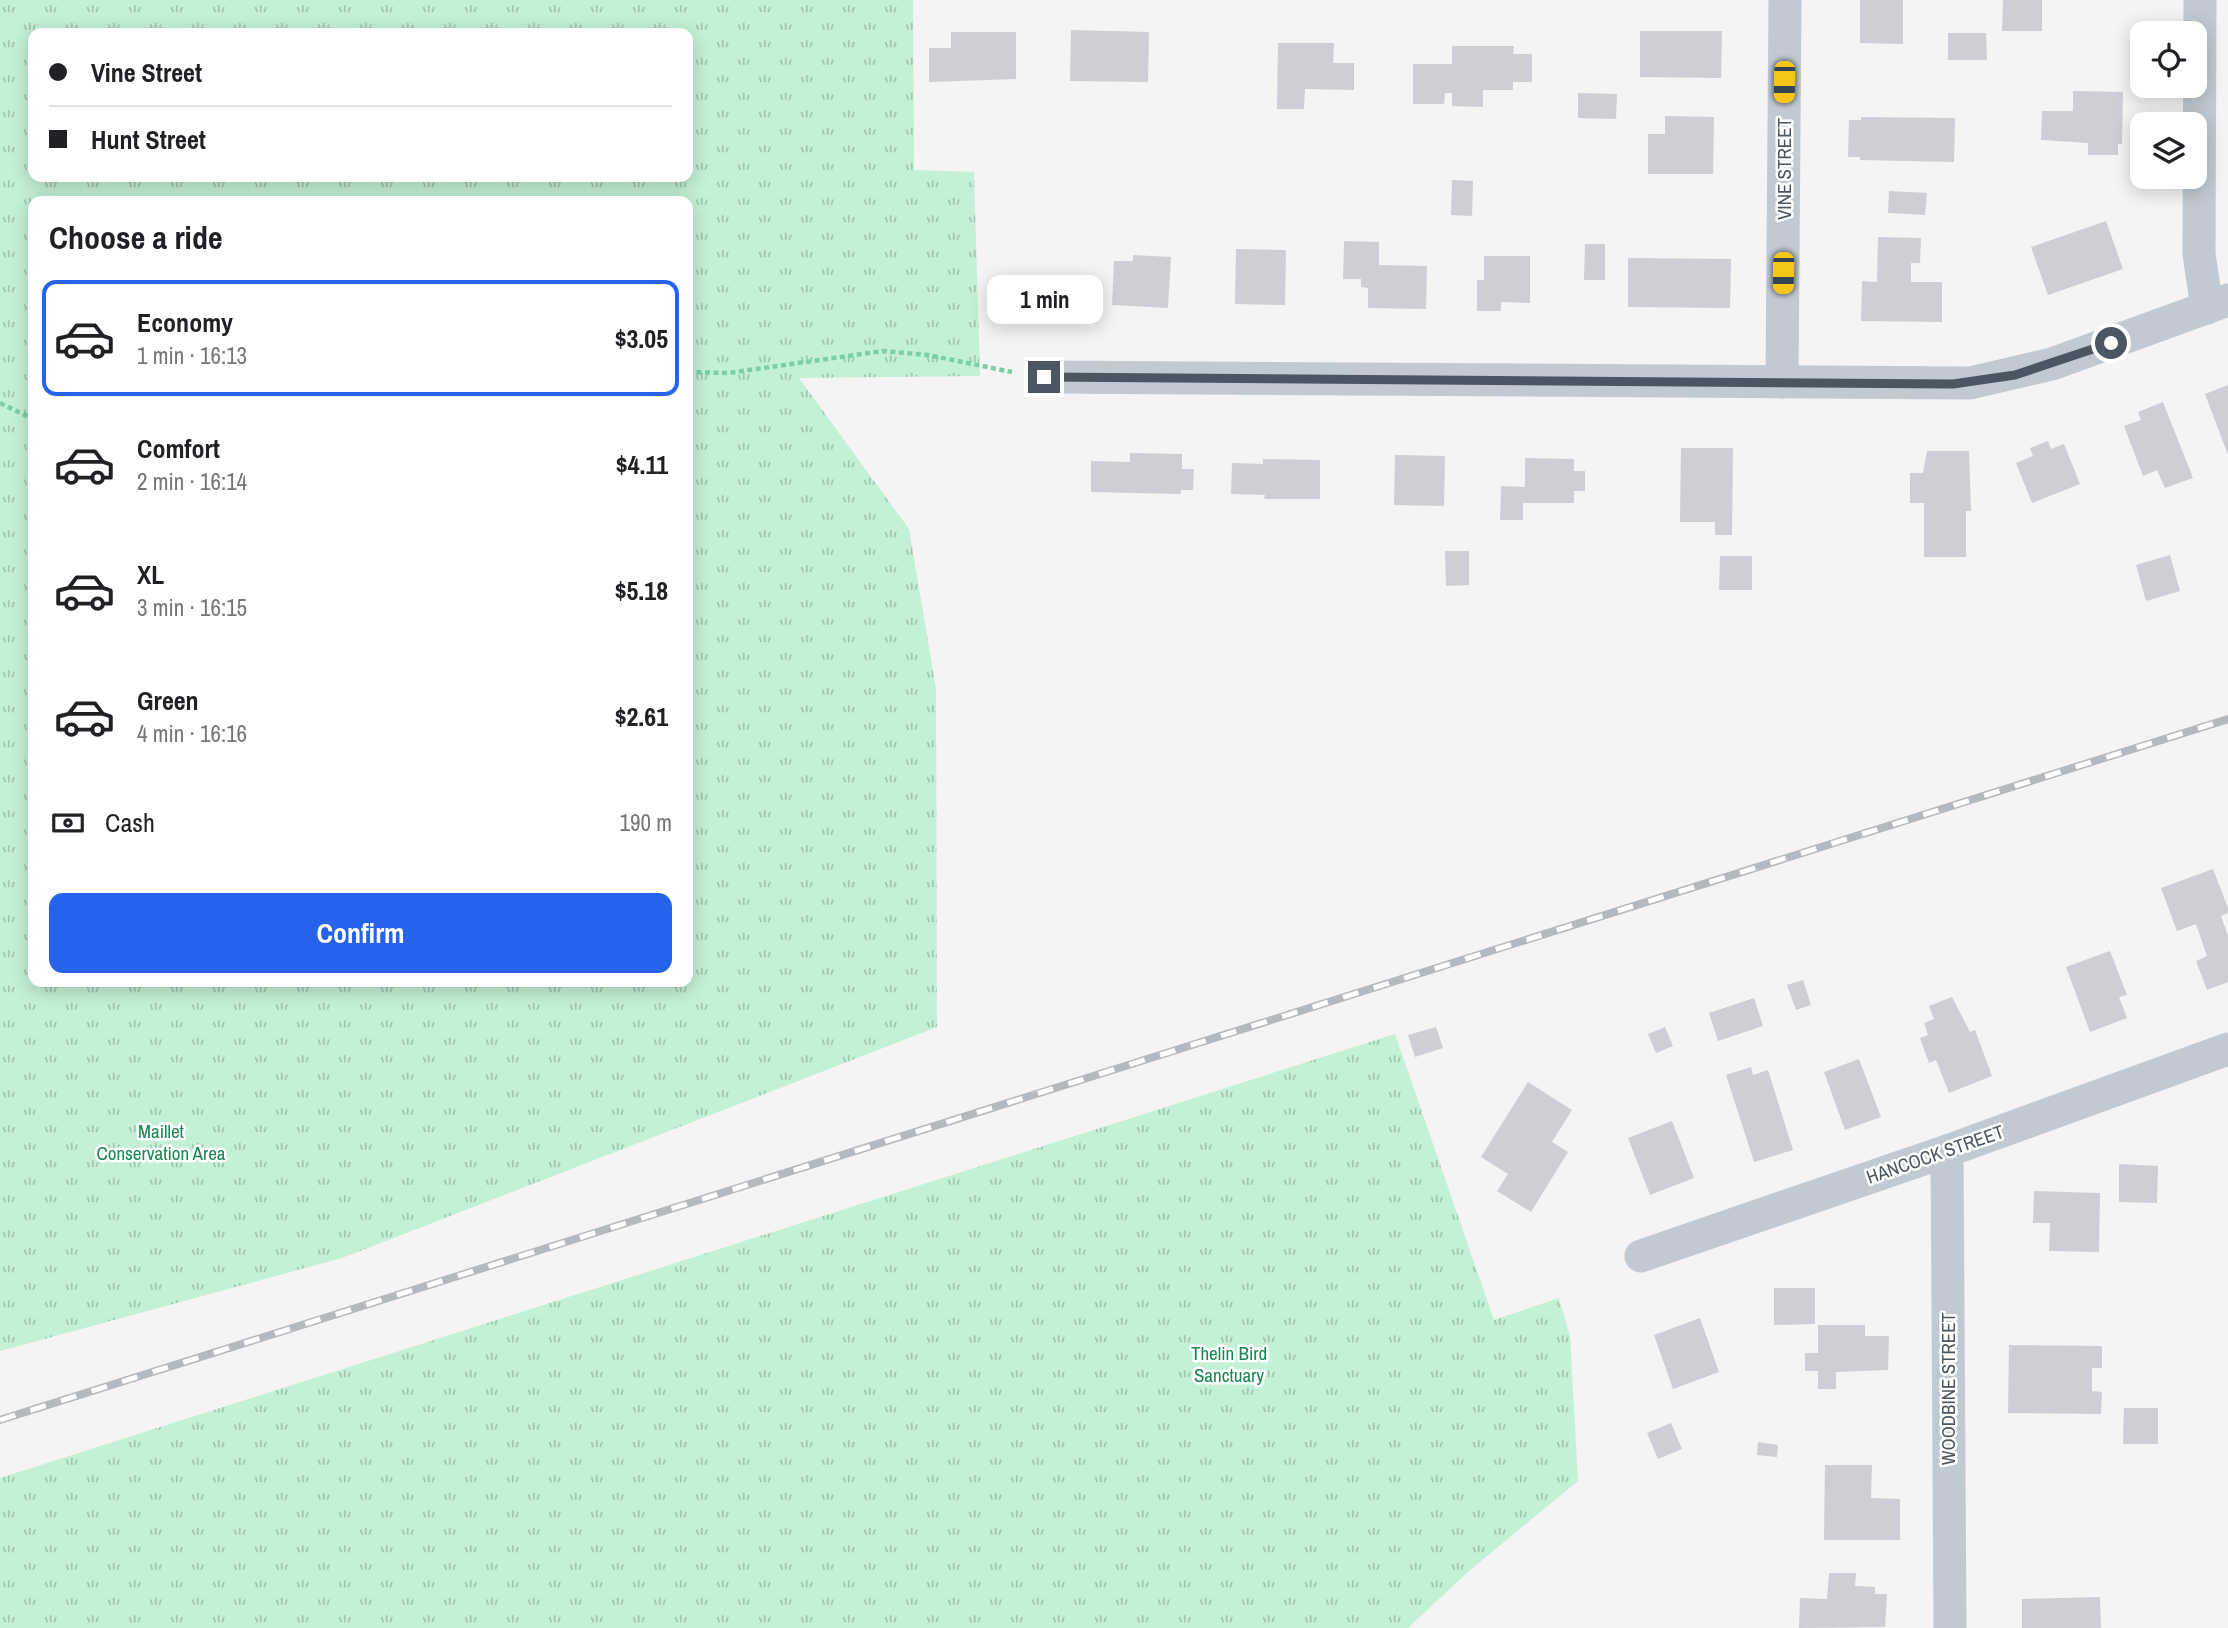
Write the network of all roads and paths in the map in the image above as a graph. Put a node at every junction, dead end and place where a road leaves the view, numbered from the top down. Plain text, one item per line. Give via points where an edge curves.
1 (1785, 0) edge
2 (2200, 0) edge
3 (2218, 304) edge
4 (693, 372) edge
5 (1044, 377) joint
6 (1782, 382) junction
7 (0, 403) edge
8 (28, 417) edge
9 (2228, 1049) edge
10 (1947, 1151) junction
11 (1641, 1256) dead end
12 (1950, 1628) edge

1 - 6 street, VINE STREET
2 - 3 street via 2199,243
3 - 6 street via 2052,364 1987,381
4 - 5 path via 728,373 883,351
5 - 6 street
7 - 8 path
9 - 10 street, HANCOCK STREET
10 - 11 street, HANCOCK STREET
10 - 12 street, WOODBINE STREET

